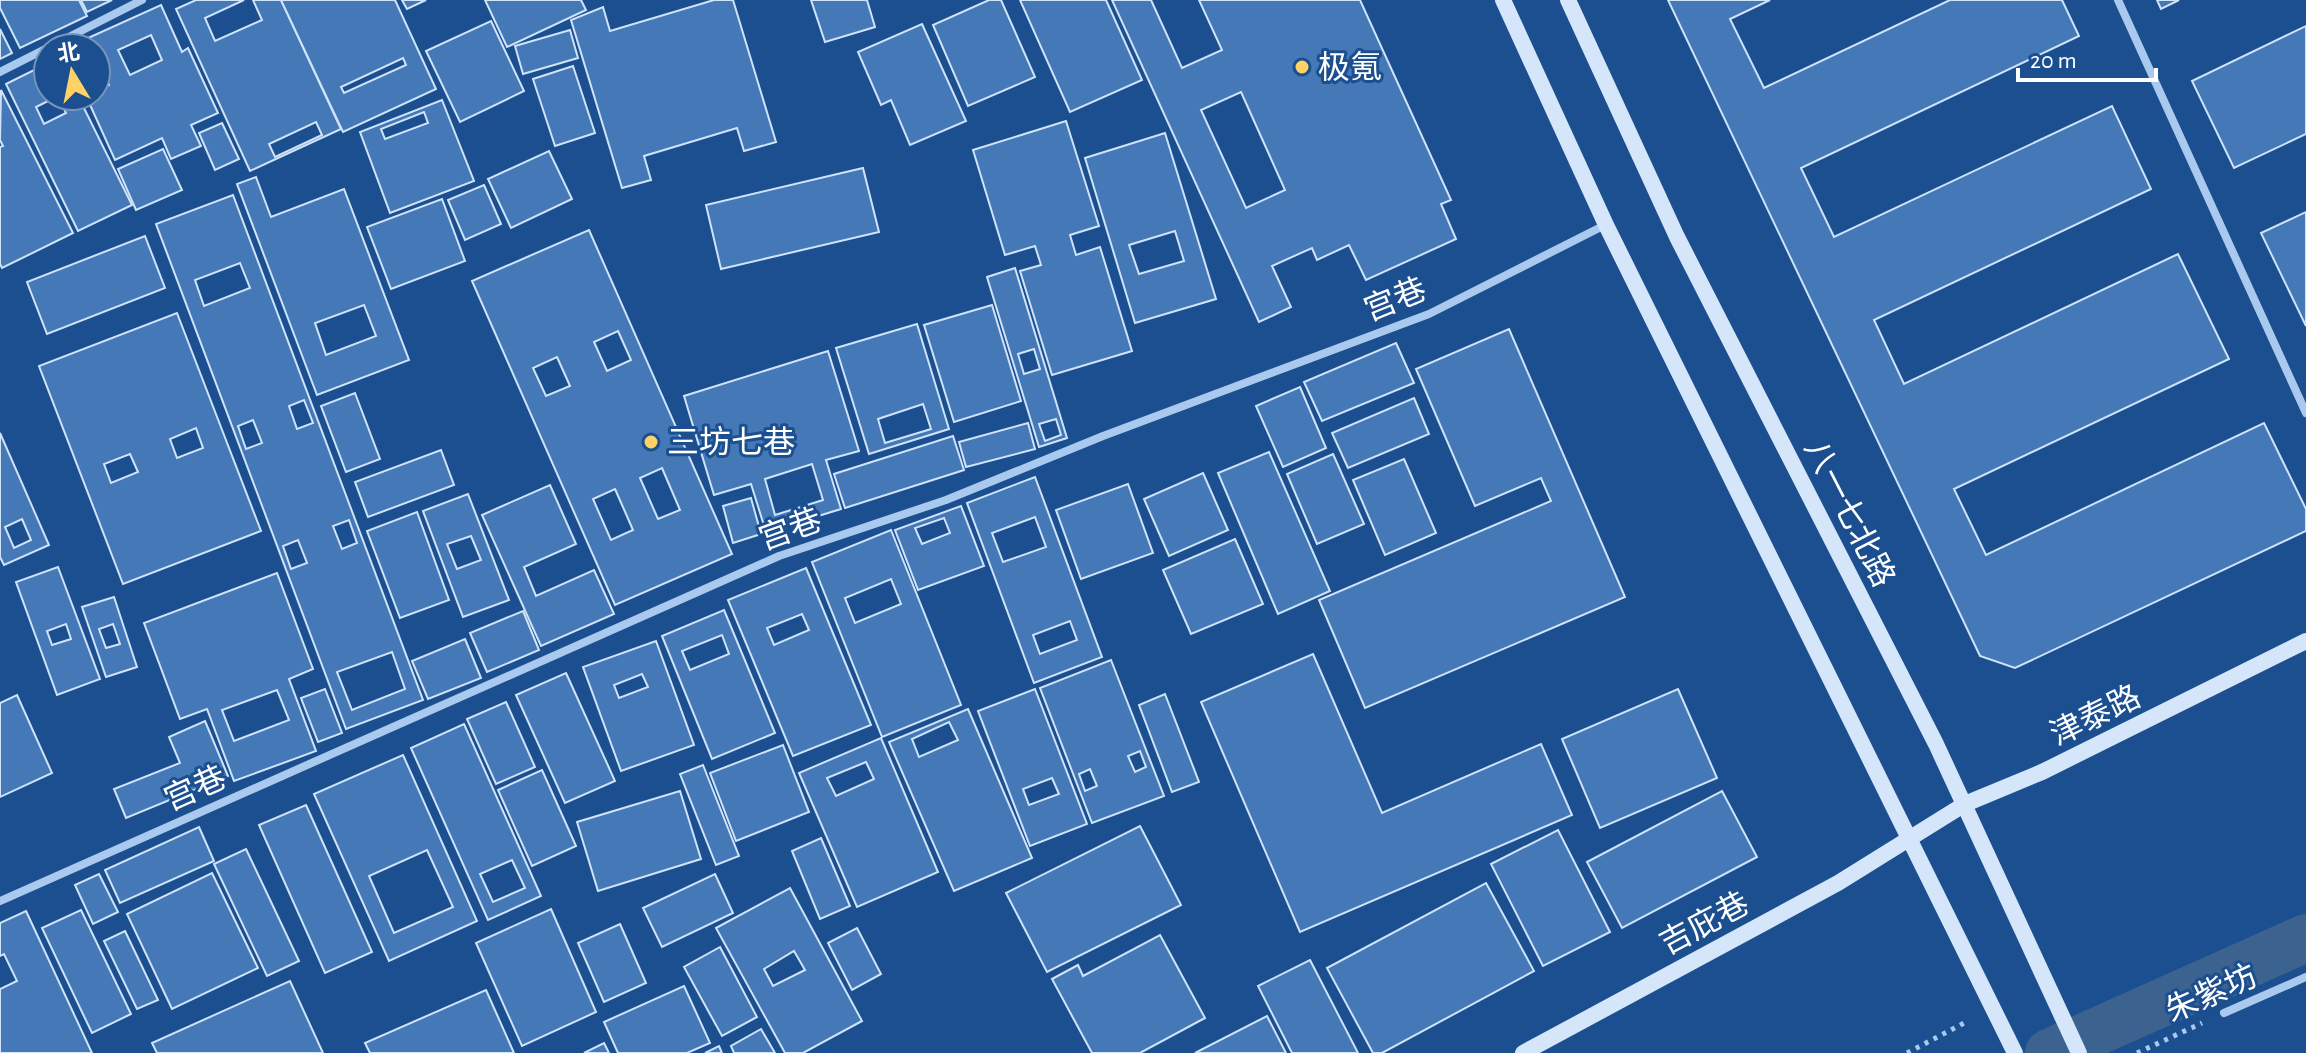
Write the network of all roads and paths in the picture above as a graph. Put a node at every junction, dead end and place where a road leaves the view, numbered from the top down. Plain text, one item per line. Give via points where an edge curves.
1 (142, 0) edge
2 (1503, 0) edge
3 (1568, 0) edge
4 (2118, 0) edge
5 (0, 72) edge
6 (1606, 225) junction
7 (2306, 413) edge
8 (2306, 641) edge
9 (1965, 804) junction
10 (1910, 840) junction
11 (0, 901) edge
12 (2306, 977) edge
13 (1993, 1007) junction
14 (2224, 1013) joint
15 (1523, 1053) edge
16 (1907, 1053) edge
17 (2015, 1053) edge
18 (2079, 1053) edge
19 (2137, 1053) edge

1 - 5 street
2 - 6 main road
3 - 9 main road, 八一七北路 via 1677,237
4 - 7 street
6 - 10 main road
6 - 11 street, 宫巷 via 1429,314 946,500 779,556
8 - 9 main road, 津泰路 via 2042,772
9 - 10 main road, 津泰路
9 - 18 main road, 八一七北路
10 - 13 main road
10 - 15 main road, 吉庇巷
12 - 14 street, 朱紫坊
13 - 16 path
13 - 17 main road
14 - 19 path, 朱紫坊

